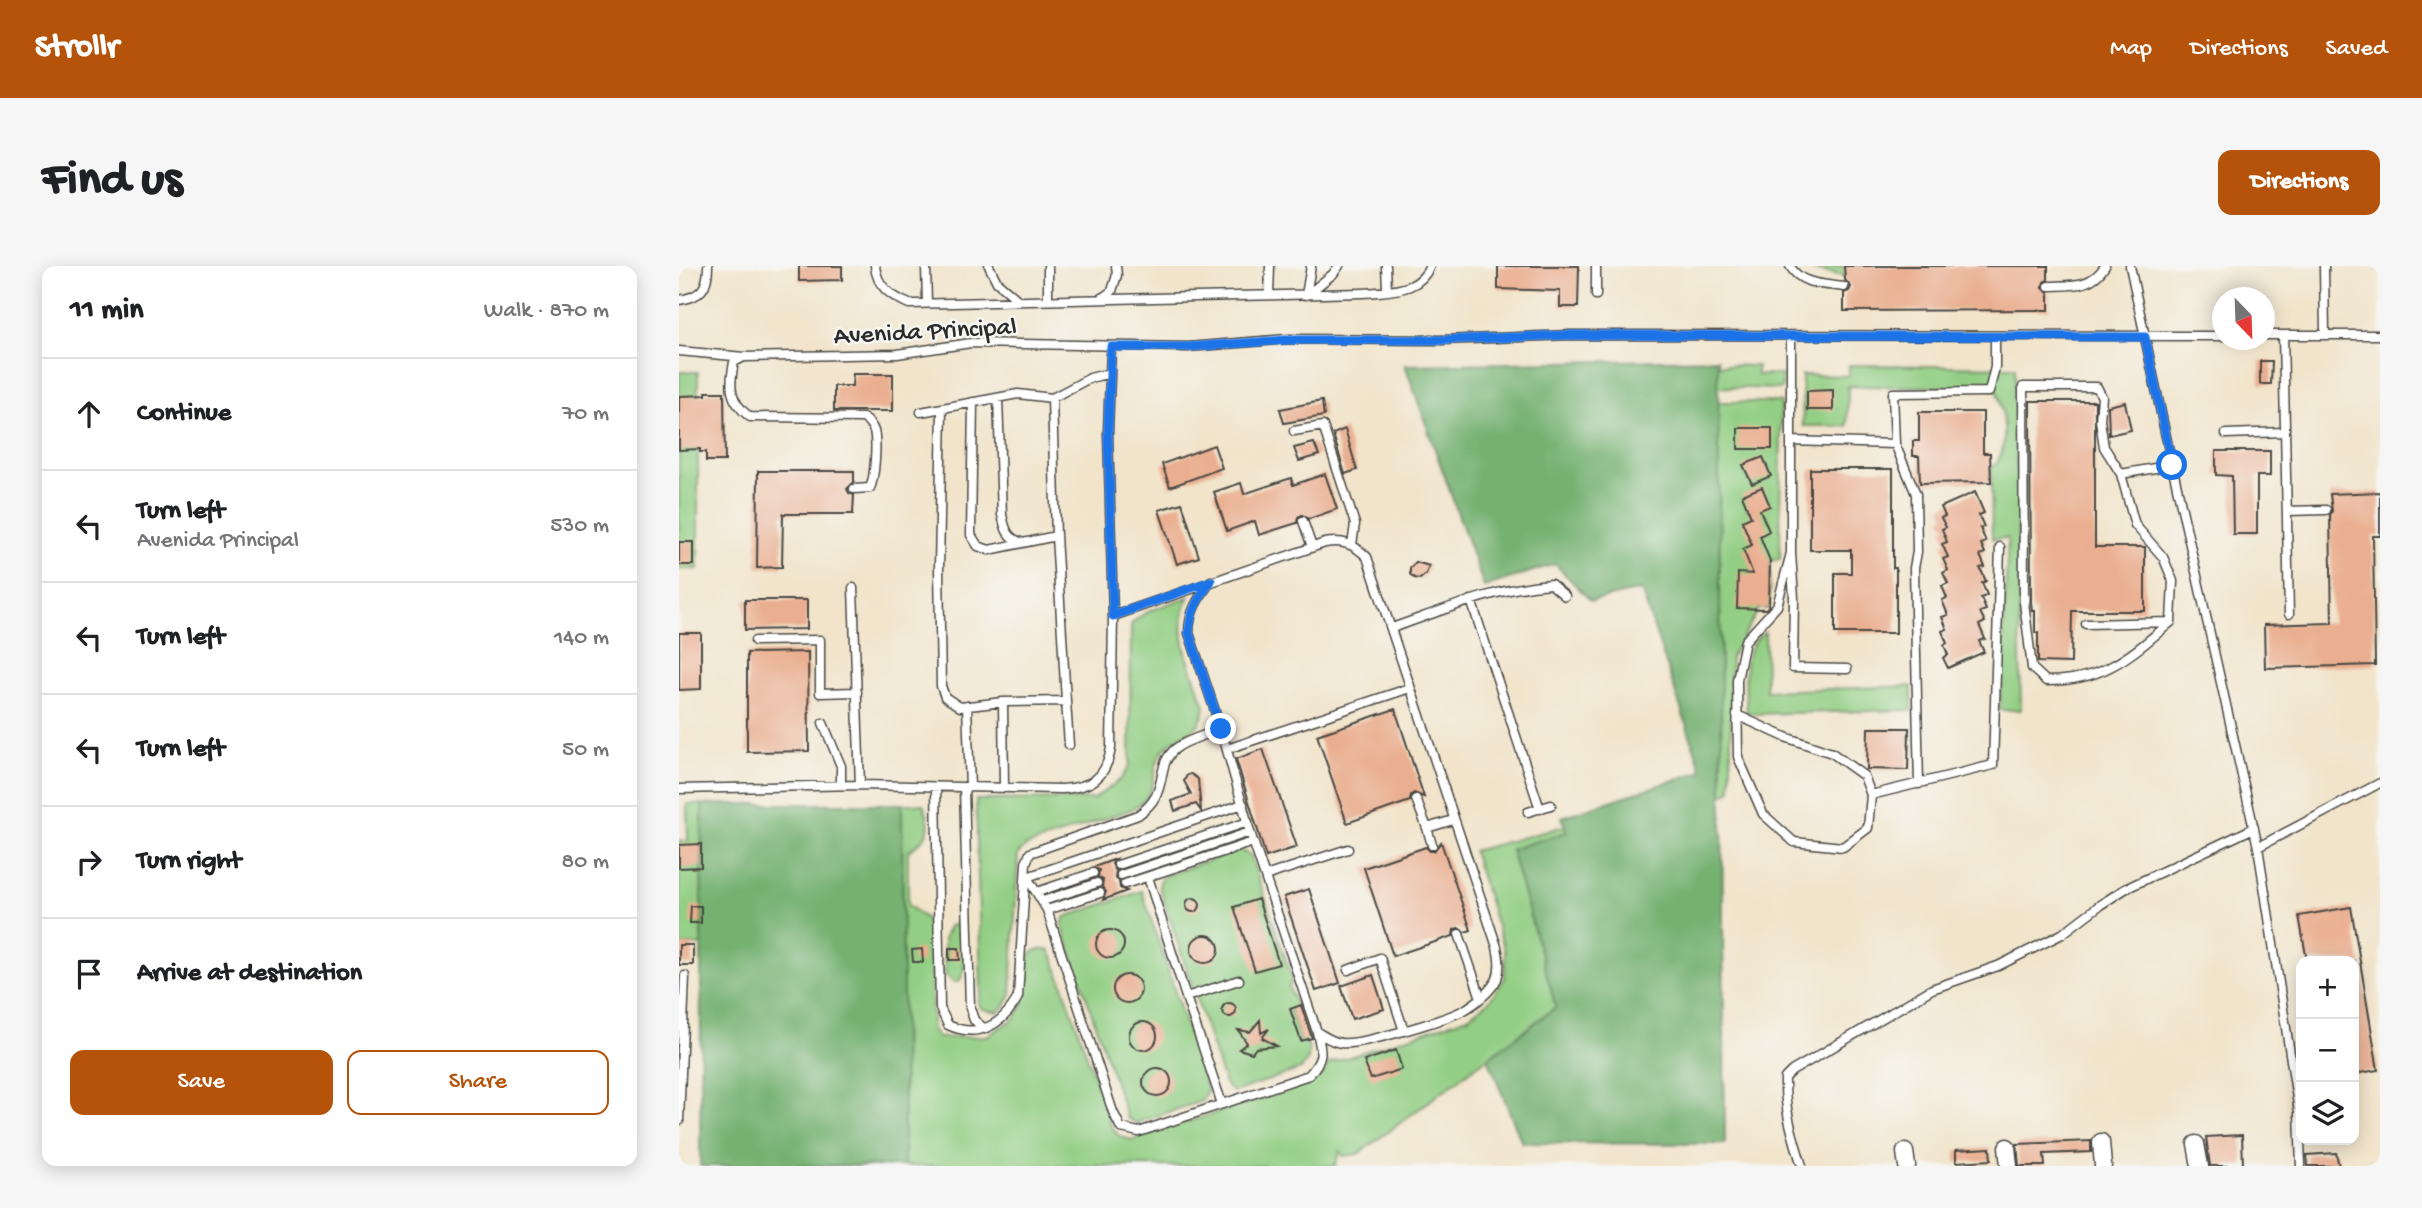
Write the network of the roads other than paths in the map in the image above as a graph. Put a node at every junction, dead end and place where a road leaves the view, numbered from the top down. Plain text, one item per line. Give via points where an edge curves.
1 (708, 266) edge
2 (875, 266) edge
3 (926, 266) edge
4 (989, 266) edge
5 (1048, 266) edge
6 (1117, 266) edge
7 (1270, 266) edge
8 (1311, 266) edge
9 (1339, 266) edge
10 (1386, 266) edge
11 (1430, 266) edge
12 (1597, 266) edge
13 (1790, 266) edge
14 (2105, 266) edge
15 (2130, 266) edge
16 (2324, 266) edge
17 (2049, 286) dead end
18 (1845, 287) dead end
19 (1387, 289) junction
20 (1269, 295) junction
21 (1307, 295) junction
22 (1596, 295) dead end
23 (1099, 299) junction
24 (679, 300) edge
25 (1048, 300) junction
26 (1019, 301) junction
27 (927, 303) junction
28 (2325, 334) junction
29 (2275, 335) edge
30 (2283, 335) junction
31 (2380, 335) edge
32 (1791, 336) junction
33 (2212, 336) edge
34 (1995, 337) junction
35 (2145, 337) junction
36 (1111, 347) junction
37 (679, 351) edge
38 (744, 357) junction
39 (1110, 373) junction
40 (998, 398) junction
41 (1052, 398) junction
42 (973, 402) junction
43 (941, 408) junction
44 (921, 412) dead end
45 (1294, 431) dead end
46 (2285, 432) junction
47 (2226, 434) dead end
48 (1791, 441) junction
49 (1895, 444) junction
50 (2172, 465) junction
51 (2122, 474) junction
52 (854, 489) dead end
53 (2326, 510) dead end
54 (2287, 511) junction
55 (1303, 521) dead end
56 (1056, 536) junction
57 (1024, 543) junction
58 (1352, 545) junction
59 (1312, 547) junction
60 (2000, 547) dead end
61 (1791, 553) junction
62 (1211, 581) junction
63 (853, 588) dead end
64 (1566, 596) dead end
65 (1471, 600) junction
66 (2289, 614) dead end
67 (1113, 616) junction
68 (2171, 622) junction
69 (2086, 624) dead end
70 (1392, 628) junction
71 (755, 641) dead end
72 (1847, 669) dead end
73 (1410, 688) junction
74 (856, 692) junction
75 (1066, 701) junction
76 (1003, 702) junction
77 (967, 706) junction
78 (1737, 715) junction
79 (823, 723) dead end
80 (1221, 729) junction
81 (1069, 745) dead end
82 (1227, 749) junction
83 (2380, 783) edge
84 (1919, 784) junction
85 (841, 785) junction
86 (860, 785) junction
87 (936, 787) junction
88 (967, 788) junction
89 (1004, 788) junction
90 (679, 789) edge
91 (1871, 795) junction
92 (1416, 799) dead end
93 (1243, 804) junction
94 (1552, 805) dead end
95 (1540, 809) junction
96 (1528, 812) dead end
97 (1453, 820) junction
98 (1248, 822) junction
99 (1426, 828) junction
100 (2254, 828) junction
101 (1250, 832) junction
102 (1253, 842) junction
103 (1432, 845) dead end
104 (2258, 847) junction
105 (1348, 849) dead end
106 (1118, 865) dead end
107 (1093, 873) dead end
108 (1121, 875) dead end
109 (1265, 876) junction
110 (1027, 877) junction
111 (1147, 877) junction
112 (1097, 883) dead end
113 (1125, 884) dead end
114 (1037, 892) junction
115 (1100, 892) dead end
116 (1043, 901) junction
117 (1047, 910) junction
118 (1459, 934) dead end
119 (1348, 970) dead end
120 (685, 976) dead end
121 (1239, 980) dead end
122 (1186, 998) junction
123 (1481, 998) junction
124 (985, 1029) junction
125 (1404, 1031) junction
126 (1317, 1032) junction
127 (1222, 1104) junction
128 (679, 1121) edge
129 (2101, 1142) dead end
130 (2196, 1144) dead end
131 (2007, 1147) dead end
132 (1802, 1166) edge
133 (2009, 1166) edge
134 (2103, 1166) edge
135 (2200, 1166) edge
136 (2301, 1166) edge

1 - 24 lane via 704,291
2 - 27 lane via 889,295 909,304
3 - 27 lane
4 - 26 lane via 997,282
5 - 25 lane
6 - 23 lane via 1112,291
7 - 20 lane
8 - 21 lane
9 - 21 lane
10 - 19 lane
11 - 19 lane via 1423,278 1410,286
12 - 22 lane
13 - 18 lane via 1805,281
14 - 17 lane via 2098,278
15 - 35 lane
16 - 28 lane
19 - 21 lane
20 - 21 lane
20 - 23 lane
23 - 25 lane
25 - 26 lane
26 - 27 lane
28 - 30 lane
28 - 31 lane
29 - 30 lane
30 - 46 lane
32 - 34 lane, Avenida Principal
32 - 36 lane, Avenida Principal via 1571,335
32 - 48 lane
33 - 35 lane, Avenida Principal
34 - 35 lane, Avenida Principal
34 - 49 lane via 1989,392 1893,393
35 - 50 lane
36 - 38 lane, Avenida Principal via 971,343 897,354
36 - 39 lane
37 - 38 lane, Avenida Principal
38 - 52 lane via 734,362 730,387 737,407 750,417 863,418 869,422 875,433 873,480 870,488
39 - 41 lane
39 - 67 lane
40 - 41 lane via 1018,394
40 - 42 lane
40 - 57 lane via 1002,515 1006,531
41 - 56 lane
42 - 43 lane
42 - 57 lane via 971,535 978,547 989,550
43 - 44 lane
43 - 77 lane via 941,686 946,697 960,707
45 - 58 lane via 1324,426 1355,524
46 - 47 lane
46 - 54 lane
48 - 49 lane
48 - 61 lane
49 - 84 lane via 1916,494
50 - 51 lane
50 - 100 lane
51 - 68 lane via 2135,525 2163,557 2173,581
51 - 68 lane via 2105,447 2102,397 2097,387 2023,387 2024,602 2032,668 2046,681 2072,681 2096,674 2129,657
53 - 54 lane
54 - 66 lane
55 - 59 lane
56 - 57 lane
56 - 75 lane
58 - 59 lane via 1336,541
58 - 70 lane via 1367,557
59 - 62 lane
60 - 84 lane via 1993,765
61 - 72 lane via 1793,668
61 - 78 lane via 1777,606 1745,641 1737,680
62 - 67 lane
62 - 80 lane via 1189,617 1189,633
63 - 74 lane
64 - 65 lane via 1551,584
65 - 70 lane
65 - 95 lane
67 - 89 lane via 1111,748 1105,769 1077,788
68 - 69 lane
70 - 73 lane
71 - 74 lane via 820,640 820,693
73 - 82 lane
73 - 97 lane
74 - 86 lane
75 - 76 lane
75 - 81 lane
76 - 77 lane
76 - 89 lane
77 - 88 lane
78 - 91 lane via 1832,752 1864,776
78 - 91 lane via 1738,757 1763,814 1794,842 1843,847 1868,828
79 - 85 lane via 841,766
80 - 82 lane
80 - 110 lane via 1174,750 1164,764 1161,787 1151,806 1138,815 1030,853
82 - 93 lane
83 - 104 lane
84 - 91 lane
85 - 86 lane
85 - 90 lane
86 - 87 lane
87 - 88 lane
87 - 124 lane via 940,1007 948,1025 962,1031
88 - 89 lane
88 - 124 lane via 970,1008 974,1020
92 - 99 lane
93 - 98 lane
93 - 110 lane
94 - 95 lane
95 - 96 lane
97 - 99 lane
97 - 123 lane via 1500,961 1497,977
98 - 101 lane
98 - 106 lane
99 - 103 lane
100 - 104 lane
100 - 132 lane via 2125,889 2062,934 1998,966 1932,989 1792,1071 1784,1078 1784,1095
101 - 102 lane
101 - 108 lane
102 - 109 lane
102 - 111 lane
104 - 136 lane via 2299,1112
105 - 109 lane
107 - 114 lane
109 - 126 lane
110 - 114 lane
110 - 124 lane via 1018,997 1010,1012
111 - 113 lane
111 - 122 lane
112 - 116 lane
114 - 116 lane
115 - 117 lane
116 - 117 lane
117 - 127 lane via 1121,1128 1139,1132
118 - 123 lane
119 - 125 lane via 1380,958
120 - 128 lane
121 - 122 lane
122 - 127 lane
123 - 125 lane via 1465,1010
125 - 126 lane via 1342,1044
126 - 127 lane via 1322,1054 1308,1075
129 - 134 street
130 - 135 street
131 - 133 street

